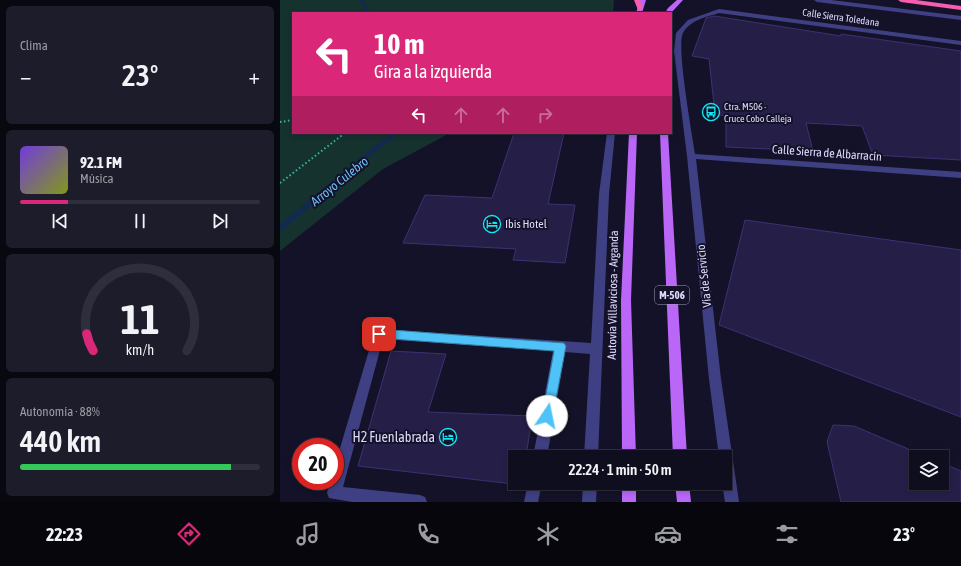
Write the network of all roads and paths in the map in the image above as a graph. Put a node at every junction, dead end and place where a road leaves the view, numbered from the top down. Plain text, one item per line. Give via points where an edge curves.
1 (637, 0) edge
2 (643, 0) edge
3 (680, 0) edge
4 (817, 0) edge
5 (900, 0) edge
6 (961, 8) edge
7 (640, 11) edge
8 (719, 11) joint
9 (668, 12) edge
10 (961, 18) edge
11 (961, 43) edge
12 (674, 50) edge
13 (292, 120) edge
14 (280, 122) edge
15 (340, 134) edge
16 (611, 134) edge
17 (633, 134) edge
18 (664, 134) edge
19 (692, 156) junction
20 (961, 175) edge
21 (280, 183) edge
22 (560, 346) junction
23 (596, 349) junction
24 (541, 450) edge
25 (591, 450) edge
26 (628, 450) edge
27 (680, 450) edge
28 (534, 490) edge
29 (590, 490) edge
30 (629, 490) edge
31 (683, 490) edge
32 (420, 502) edge
33 (531, 502) edge
34 (589, 502) edge
35 (629, 502) edge
36 (684, 502) edge
37 (732, 502) edge

1 - 7 highway
2 - 7 main road
3 - 9 main road
4 - 10 street
5 - 6 highway
8 - 11 street, Calle Sierra Toledana
8 - 12 street, Vía de Servicio via 690,21 679,33
12 - 19 street, Vía de Servicio
13 - 14 path
15 - 21 path
16 - 23 street via 604,194
17 - 26 main road, Autovía Villaviciosa - Arganda via 626,300
18 - 27 main road, M-506
19 - 20 street, Calle Sierra de Albarracín
19 - 37 street, Vía de Servicio via 715,379
22 - 23 street
22 - 24 street
22 - 32 street via 379,334 334,493
23 - 25 street
28 - 33 street
29 - 34 street
30 - 35 main road
31 - 36 main road

